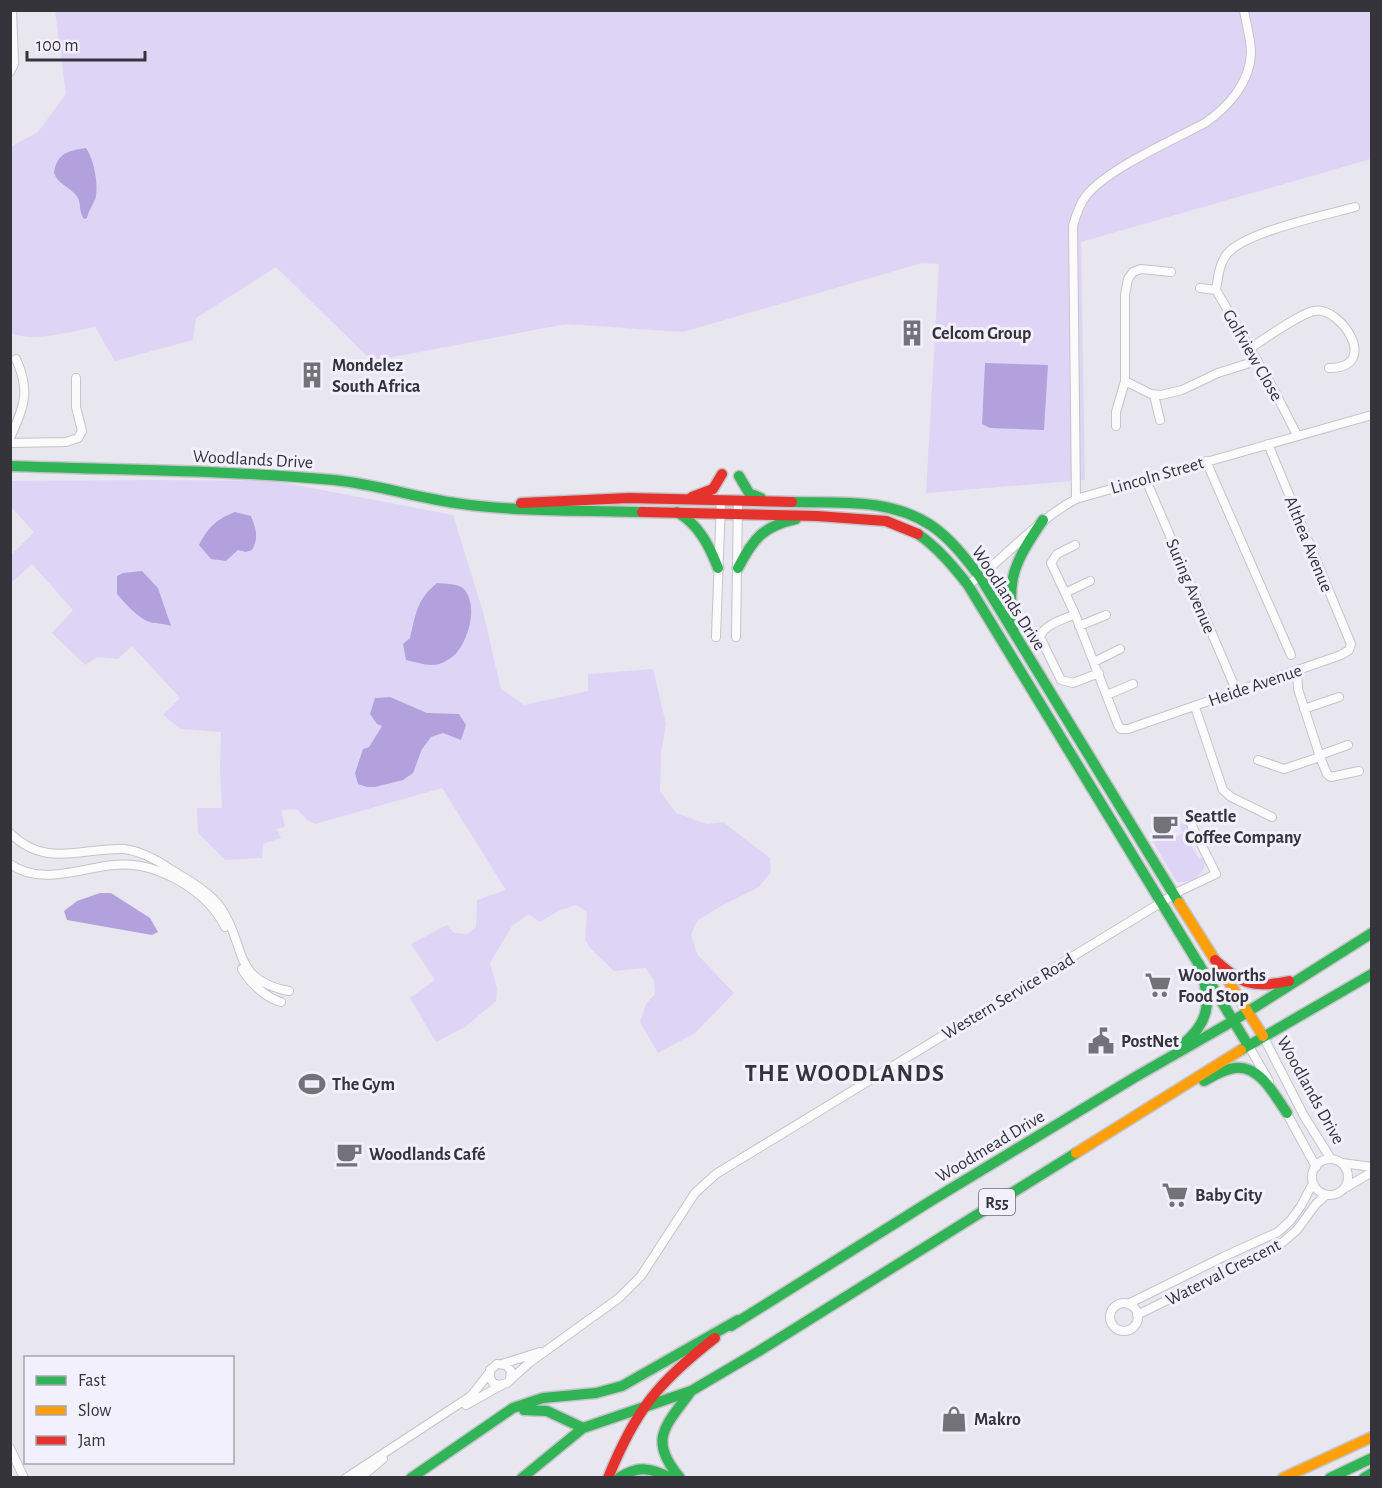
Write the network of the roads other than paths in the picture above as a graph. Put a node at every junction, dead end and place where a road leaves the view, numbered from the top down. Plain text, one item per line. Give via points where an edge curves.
1 (12, 10) edge
2 (1244, 10) edge
3 (10, 72) edge
4 (1355, 207) dead end
5 (1172, 272) dead end
6 (1200, 288) dead end
7 (1216, 290) junction
8 (1250, 348) junction
9 (16, 359) dead end
10 (1256, 360) junction
11 (1329, 368) dead end
12 (76, 378) dead end
13 (1125, 381) junction
14 (1154, 395) junction
15 (1371, 415) edge
16 (1160, 420) dead end
17 (1116, 426) dead end
18 (1297, 435) junction
19 (10, 438) edge
20 (10, 443) edge
21 (1268, 444) junction
22 (1206, 461) junction
23 (10, 466) edge
24 (722, 474) dead end
25 (739, 476) dead end
26 (1146, 480) junction
27 (1076, 499) junction
28 (681, 500) junction
29 (738, 501) junction
30 (771, 501) junction
31 (492, 505) junction
32 (722, 507) junction
33 (674, 511) junction
34 (738, 513) junction
35 (817, 516) junction
36 (1043, 520) junction
37 (1075, 545) dead end
38 (718, 568) junction
39 (738, 568) junction
40 (980, 577) junction
41 (1090, 581) dead end
42 (969, 585) junction
43 (1065, 593) junction
44 (1075, 614) junction
45 (1106, 615) dead end
46 (1080, 626) junction
47 (716, 637) dead end
48 (736, 637) dead end
49 (1016, 639) junction
50 (1351, 644) joint
51 (1120, 650) dead end
52 (1291, 655) dead end
53 (1094, 662) junction
54 (1297, 670) junction
55 (1099, 673) junction
56 (1133, 684) dead end
57 (1237, 692) junction
58 (1107, 694) junction
59 (1338, 697) dead end
60 (1195, 707) junction
61 (1304, 709) junction
62 (1348, 745) dead end
63 (1320, 756) junction
64 (1258, 760) dead end
65 (1359, 771) dead end
66 (1272, 817) dead end
67 (1190, 822) dead end
68 (10, 833) edge
69 (10, 864) edge
70 (1173, 895) junction
71 (1161, 902) junction
72 (1371, 933) edge
73 (1215, 960) junction
74 (1199, 964) junction
75 (1371, 974) edge
76 (1303, 977) junction
77 (289, 991) dead end
78 (281, 1002) dead end
79 (1248, 1011) junction
80 (1233, 1021) junction
81 (1263, 1036) junction
82 (1248, 1045) junction
83 (1137, 1076) junction
84 (1165, 1098) junction
85 (1287, 1113) junction
86 (1331, 1159) junction
87 (1342, 1163) junction
88 (1316, 1167) junction
89 (1371, 1169) edge
90 (1313, 1183) junction
91 (1345, 1188) junction
92 (1326, 1195) junction
93 (1128, 1304) junction
94 (1137, 1315) junction
95 (738, 1320) junction
96 (549, 1348) junction
97 (502, 1364) junction
98 (490, 1372) junction
99 (510, 1379) junction
100 (502, 1385) junction
101 (691, 1391) junction
102 (642, 1409) junction
103 (489, 1425) junction
104 (584, 1428) junction
105 (1371, 1437) edge
106 (10, 1448) edge
107 (1371, 1458) edge
108 (1371, 1473) edge
109 (24, 1478) edge
110 (346, 1478) edge
111 (360, 1478) edge
112 (411, 1478) edge
113 (522, 1478) edge
114 (608, 1478) edge
115 (619, 1478) edge
116 (671, 1478) edge
117 (680, 1478) edge
118 (1283, 1478) edge
119 (1330, 1478) edge
120 (1364, 1478) edge

1 - 3 street via 14,64
2 - 27 street via 1251,54 1243,82 1229,103 1205,123 1097,185 1081,203 1072,225
4 - 7 street via 1243,242 1225,258
5 - 13 street via 1141,269 1128,279
6 - 7 street, Golfview Close
7 - 8 street, Golfview Close
8 - 10 street, Golfview Close
8 - 11 street via 1307,313 1320,310 1344,325 1357,343 1358,352 1350,363
9 - 19 street via 23,376 24,406
10 - 14 street via 1182,390
10 - 18 street, Golfview Close
12 - 20 street via 81,431 78,438 66,442
13 - 14 street
13 - 17 street
14 - 16 street
15 - 18 street, Lincoln Street
18 - 21 street, Lincoln Street
21 - 22 street, Lincoln Street
21 - 50 street, Althea Avenue
22 - 26 street, Lincoln Street
22 - 52 street
23 - 31 main road, Woodlands Drive via 334,480 455,503
24 - 28 main road via 713,489
25 - 30 main road via 749,493
26 - 27 street, Lincoln Street
26 - 57 street, Suring Avenue
27 - 36 street, Lincoln Street
28 - 31 main road, Woodlands Drive via 576,499
28 - 32 main road, Woodlands Drive
29 - 30 main road, Woodlands Drive
29 - 32 main road, Woodlands Drive
29 - 34 street
30 - 40 main road, Woodlands Drive via 870,504 906,512 950,540
31 - 33 main road, Woodlands Drive
32 - 33 main road, Woodlands Drive
32 - 34 main road, Woodlands Drive
32 - 38 street
33 - 38 main road via 702,533
34 - 35 main road, Woodlands Drive
34 - 39 street
35 - 39 main road via 766,528 751,543
35 - 42 main road, Woodlands Drive via 886,521 908,529 931,543
36 - 40 street, Lincoln Street
36 - 49 main road via 1019,555 1011,578 1009,601
37 - 43 street via 1052,561
38 - 47 street
39 - 48 street
40 - 42 street, Lincoln Street
40 - 49 main road, Woodlands Drive
41 - 43 street
42 - 71 main road, Woodlands Drive
43 - 44 street
44 - 46 street
44 - 55 street via 1048,627 1040,637 1061,680 1073,683
45 - 46 street
46 - 53 street
49 - 70 main road, Woodlands Drive
50 - 54 street, Heide Avenue via 1341,655
51 - 53 street
53 - 55 street
54 - 57 street, Heide Avenue
54 - 61 street
55 - 58 street
56 - 58 street
57 - 60 street, Heide Avenue
58 - 60 street, Heide Avenue via 1121,729
59 - 61 street
60 - 66 street via 1223,790
61 - 63 street
62 - 63 street
63 - 64 street via 1284,769
63 - 65 street via 1331,777
67 - 70 street, Western Service Road via 1216,874
68 - 77 street via 50,854 123,849 137,851 170,868 220,907 252,975 266,985
69 - 78 street via 46,875 122,864 172,878 208,904 222,921 247,977
70 - 71 street, Western Service Road
70 - 73 main road, Woodlands Drive
71 - 74 main road, Woodlands Drive
71 - 96 street, Western Service Road via 716,1174 689,1200 637,1281 608,1307
72 - 76 main road, Woodmead Drive / R55
73 - 76 main road via 1248,984 1266,987
73 - 79 main road, Woodlands Drive
74 - 80 main road, Woodlands Drive
74 - 83 main road via 1207,988 1207,1013 1202,1023 1188,1040
75 - 81 main road, R55
76 - 79 main road, Woodmead Drive / R55
79 - 80 main road, Woodmead Drive / R55
79 - 81 main road, Woodlands Drive
80 - 82 main road, Woodlands Drive
80 - 83 main road, Woodmead Drive / R55
81 - 82 main road, R55
81 - 86 street, Woodlands Drive
82 - 84 main road, R55
82 - 85 street, Woodlands Drive
83 - 95 main road, Woodmead Drive / R55
84 - 85 main road via 1229,1070 1244,1068 1256,1074
84 - 101 main road, R55
85 - 88 street, Woodlands Drive
86 - 87 street
86 - 88 street
87 - 89 street
87 - 91 street via 1348,1173
88 - 90 street
89 - 91 street
90 - 92 street
90 - 93 street, Waterval Crescent via 1296,1213 1278,1232
91 - 92 street via 1338,1194
92 - 94 street, Waterval Crescent via 1284,1242
93 - 94 street
93 - 94 street via 1113,1309 1110,1318 1114,1326 1122,1331 1131,1329
95 - 102 main road, Woodmead Drive / R55 via 674,1371
95 - 103 main road via 632,1382 596,1393 543,1398 520,1405
96 - 97 street, Western Service Road
96 - 99 street, Western Service Road
97 - 98 street via 494,1365
97 - 99 street via 510,1369
98 - 100 street via 492,1380
98 - 110 street via 471,1396
99 - 100 street
100 - 111 street via 446,1417
101 - 102 main road, R55
101 - 117 main road via 660,1441 665,1460
102 - 104 main road, R55
102 - 114 main road, Woodmead Drive / R55
103 - 104 main road via 534,1408 550,1411
103 - 112 main road
104 - 113 main road, R55
105 - 118 main road
106 - 109 street
107 - 119 main road
108 - 120 main road
115 - 116 main road via 642,1467

